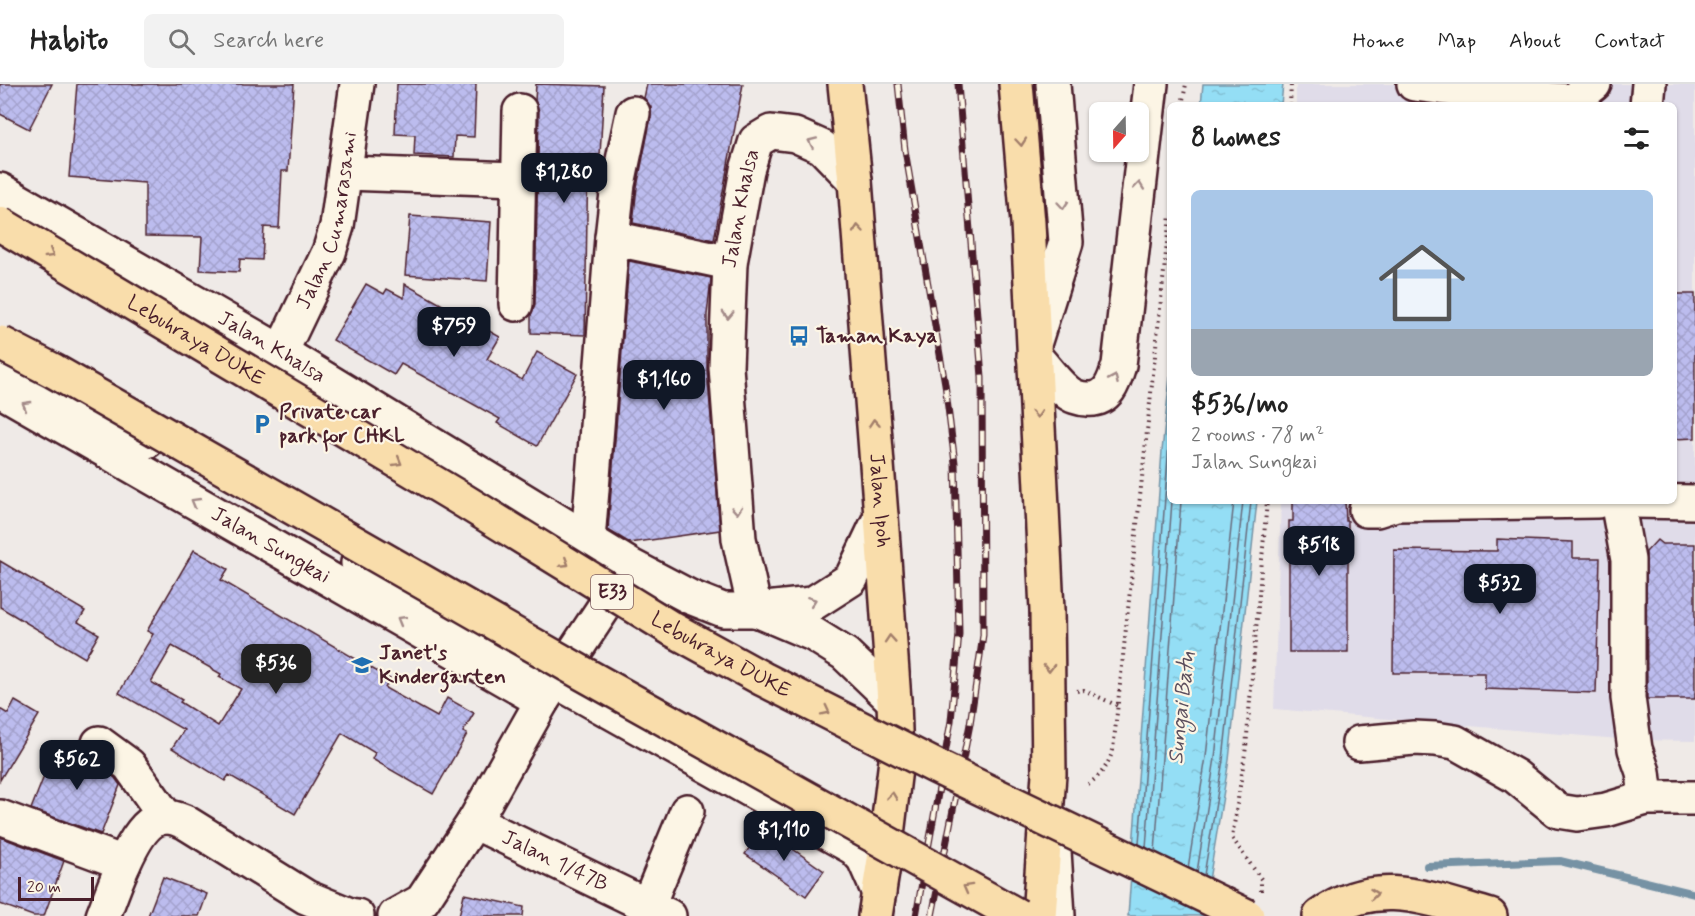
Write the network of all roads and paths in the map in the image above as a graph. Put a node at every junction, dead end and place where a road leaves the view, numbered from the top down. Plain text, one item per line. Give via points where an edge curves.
1 (357, 84) edge
2 (845, 84) edge
3 (1016, 84) edge
4 (1053, 84) edge
5 (1151, 84) edge
6 (1186, 84) edge
7 (1292, 84) edge
8 (1414, 84) edge
9 (1594, 84) edge
10 (1649, 84) edge
11 (1183, 102) edge
12 (1290, 102) edge
13 (1647, 102) edge
14 (520, 111) dead end
15 (633, 113) dead end
16 (346, 173) junction
17 (518, 179) junction
18 (855, 181) junction
19 (0, 190) edge
20 (0, 224) edge
21 (612, 238) junction
22 (1167, 243) edge
23 (730, 263) junction
24 (516, 304) dead end
25 (0, 343) edge
26 (1034, 349) junction
27 (281, 352) junction
28 (0, 364) edge
29 (0, 390) edge
30 (1677, 502) edge
31 (1695, 502) edge
32 (1267, 504) edge
33 (1396, 504) edge
34 (1618, 504) edge
35 (1366, 510) dead end
36 (881, 516) junction
37 (588, 540) junction
38 (631, 566) junction
39 (755, 610) junction
40 (549, 691) junction
41 (1074, 691) dead end
42 (894, 701) junction
43 (1118, 706) junction
44 (99, 743) dead end
45 (1359, 743) dead end
46 (1049, 774) junction
47 (1088, 784) dead end
48 (1646, 798) junction
49 (1695, 798) edge
50 (687, 811) dead end
51 (0, 817) edge
52 (160, 819) junction
53 (474, 822) junction
54 (124, 863) junction
55 (877, 904) edge
56 (1254, 907) edge
57 (658, 911) edge
58 (103, 916) edge
59 (357, 916) edge
60 (395, 916) edge
61 (1018, 916) edge
62 (1040, 916) edge
63 (1058, 916) edge
64 (1320, 916) edge
65 (1490, 916) edge

1 - 16 street, Jalan Cumarasami
2 - 18 main road, Jalan Ipoh
3 -> 26 main road
4 -> 26 street via 1066,242
26 -> 5 street via 1067,393 1082,399 1096,400 1106,394 1115,380
6 - 11 path
7 - 12 path
8 - 9 street via 1570,101
10 - 13 street
14 - 17 street
15 - 21 street via 618,184
16 - 17 street
16 - 27 street, Jalan Cumarasami via 329,252
17 - 24 street
18 -> 23 street, Jalan Khalsa via 822,147 795,135 771,132 756,141
36 -> 18 main road, Jalan Ipoh
19 - 27 street, Jalan Khalsa
20 -> 56 main road, Lebuhraya DUKE / E33, bridge via 682,635 937,767
21 - 23 street
21 - 37 street
22 - 43 path
23 -> 39 street, Jalan Khalsa via 726,367 739,539
61 -> 25 main road, bridge
26 -> 46 main road via 1047,610
27 - 37 street, Jalan Khalsa
28 - 40 street via 210,475
40 -> 29 street, Jalan Sungkai
30 - 31 street
32 - 56 path via 1246,747 1232,838 1261,879
33 - 35 street
34 - 48 street via 1629,560 1628,698
39 -> 36 street, Jalan Khalsa via 812,604 851,579
42 -> 36 main road, Jalan Ipoh
37 - 38 street, Jalan Khalsa
38 - 39 street, Jalan Khalsa via 723,610
38 - 40 street
39 - 42 street, Jalan Khalsa via 813,633 845,654
40 - 53 street
40 - 55 street via 854,848 864,859
41 - 43 path via 1084,690
55 -> 42 main road, Jalan Ipoh via 896,760
43 - 47 path via 1109,762
44 - 52 street via 129,765
45 - 48 street via 1414,738 1455,742 1515,776 1558,811 1586,813
46 - 62 main road
46 - 63 street
48 - 49 street
50 - 57 street
51 - 54 street
52 - 54 street via 144,829
52 - 59 street via 186,822 306,897
53 - 57 street, Jalan 1/47B
53 - 60 street via 422,901
54 - 58 street
64 -> 65 main road via 1341,902 1370,893 1408,894

